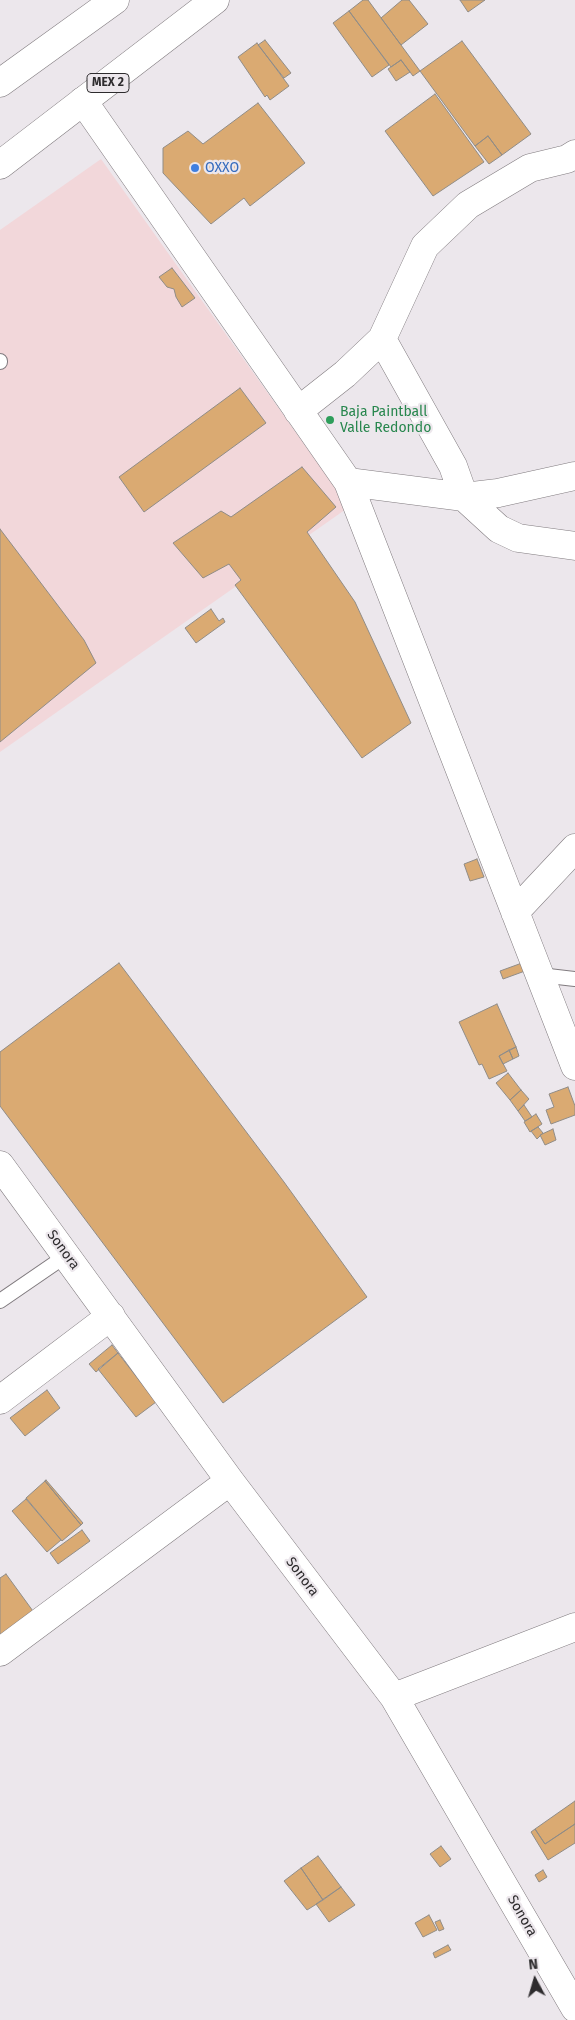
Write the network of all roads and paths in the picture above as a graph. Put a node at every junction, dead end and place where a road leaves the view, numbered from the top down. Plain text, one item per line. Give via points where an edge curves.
1 (115, 0) edge
2 (215, 0) edge
3 (0, 83) edge
4 (83, 102) junction
5 (572, 163) edge
6 (0, 165) edge
7 (382, 339) junction
8 (298, 410) junction
9 (575, 476) edge
10 (348, 482) junction
11 (464, 497) junction
12 (575, 546) edge
13 (575, 848) edge
14 (515, 912) junction
15 (540, 975) junction
16 (575, 979) edge
17 (575, 1066) edge
18 (0, 1165) edge
19 (67, 1256) junction
20 (0, 1301) edge
21 (111, 1316) junction
22 (0, 1400) edge
23 (230, 1481) junction
24 (575, 1627) edge
25 (0, 1652) edge
26 (394, 1697) junction
27 (575, 2008) edge

1 - 3 street
2 - 4 street, MEX 2
4 - 6 street, MEX 2
4 - 8 street
5 - 7 street via 530,168 468,205 425,246
7 - 8 street via 345,374
7 - 11 street via 453,466
8 - 10 street
9 - 11 street
10 - 11 street
10 - 14 street
11 - 12 street via 499,528 518,538
13 - 14 street
14 - 15 street
15 - 16 lane
15 - 17 street
18 - 19 street, Sonora
19 - 20 lane
19 - 21 street, Sonora
21 - 22 street
21 - 23 street, Sonora
23 - 25 street
23 - 26 street, Sonora
24 - 26 street
26 - 27 street, Sonora

